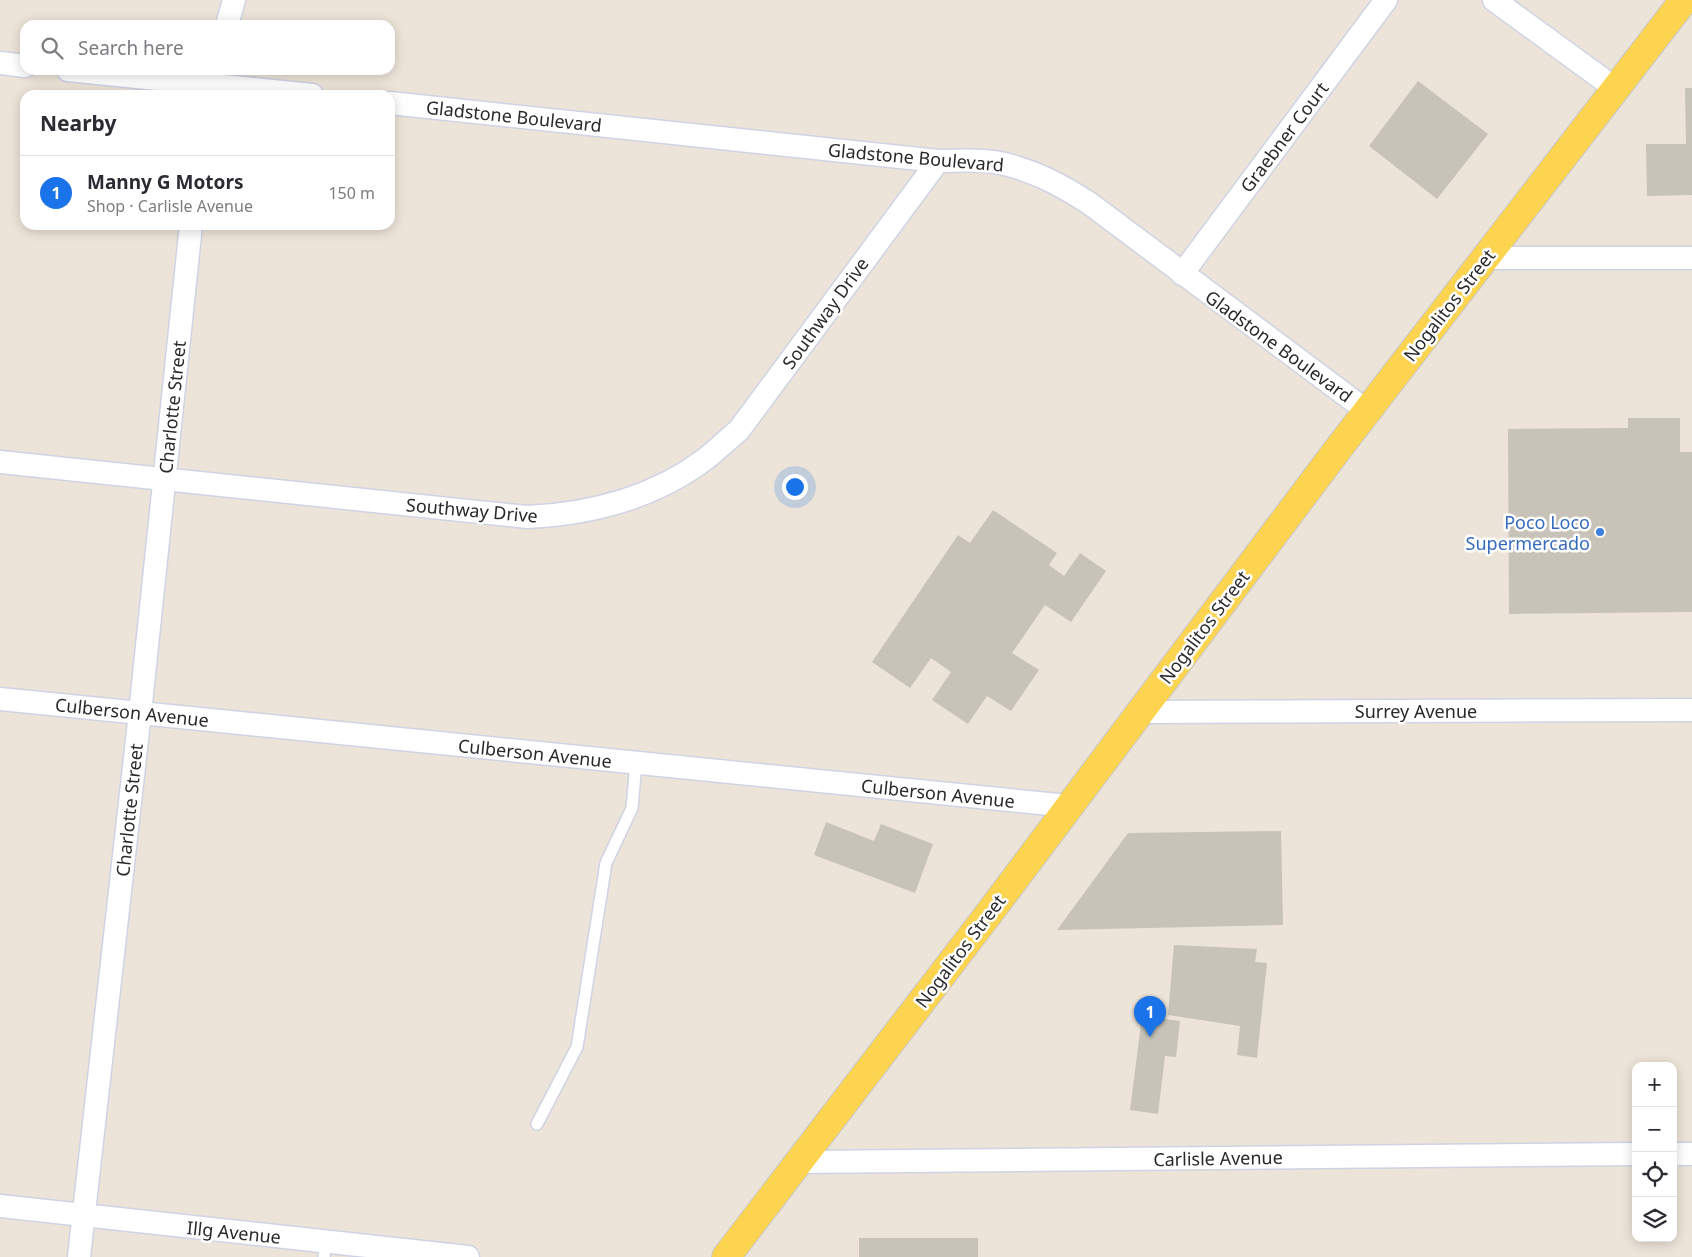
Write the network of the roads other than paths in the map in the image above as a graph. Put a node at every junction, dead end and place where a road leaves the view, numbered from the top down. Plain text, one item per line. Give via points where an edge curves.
1 (234, 0) edge
2 (1386, 0) edge
3 (1494, 0) edge
4 (1684, 0) edge
5 (228, 20) edge
6 (0, 63) edge
7 (20, 65) edge
8 (123, 75) edge
9 (211, 83) edge
10 (1616, 89) junction
11 (270, 90) edge
12 (395, 104) edge
13 (938, 161) junction
14 (190, 230) edge
15 (1485, 258) junction
16 (1692, 258) edge
17 (1182, 274) junction
18 (1367, 411) junction
19 (0, 462) edge
20 (164, 480) junction
21 (0, 699) edge
22 (1692, 710) edge
23 (1140, 712) junction
24 (140, 713) junction
25 (636, 763) junction
26 (1069, 806) junction
27 (538, 1124) dead end
28 (1632, 1154) edge
29 (1677, 1154) edge
30 (1692, 1154) edge
31 (799, 1162) junction
32 (0, 1206) edge
33 (84, 1215) junction
34 (325, 1249) edge
35 (79, 1257) edge
36 (468, 1257) edge
37 (726, 1257) edge

1 - 5 street
2 - 17 street, Graebner Court
3 - 10 street
4 - 10 main road, Nogalitos Street
6 - 7 street
8 - 9 street
9 - 11 street
10 - 15 main road, Nogalitos Street
12 - 13 street, Gladstone Boulevard
13 - 17 street, Gladstone Boulevard via 998,163 1044,177 1089,203
13 - 20 street, Southway Drive via 739,430 704,460 649,491 589,511 527,517
14 - 20 street, Charlotte Street
15 - 16 street
15 - 18 main road, Nogalitos Street
17 - 18 street, Gladstone Boulevard
18 - 23 main road, Nogalitos Street
19 - 20 street, Southway Drive
20 - 24 street, Charlotte Street
21 - 24 street, Culberson Avenue
22 - 23 street, Surrey Avenue
23 - 26 main road, Nogalitos Street
24 - 25 street, Culberson Avenue
24 - 33 street, Charlotte Street
25 - 26 street, Culberson Avenue
25 - 27 lane via 632,808 606,863 577,1048
26 - 31 main road, Nogalitos Street
28 - 31 street, Carlisle Avenue
29 - 30 street
31 - 37 main road, Nogalitos Street
32 - 33 street, Illg Avenue
33 - 34 street, Illg Avenue
33 - 35 street, Charlotte Street
34 - 36 street, Illg Avenue

